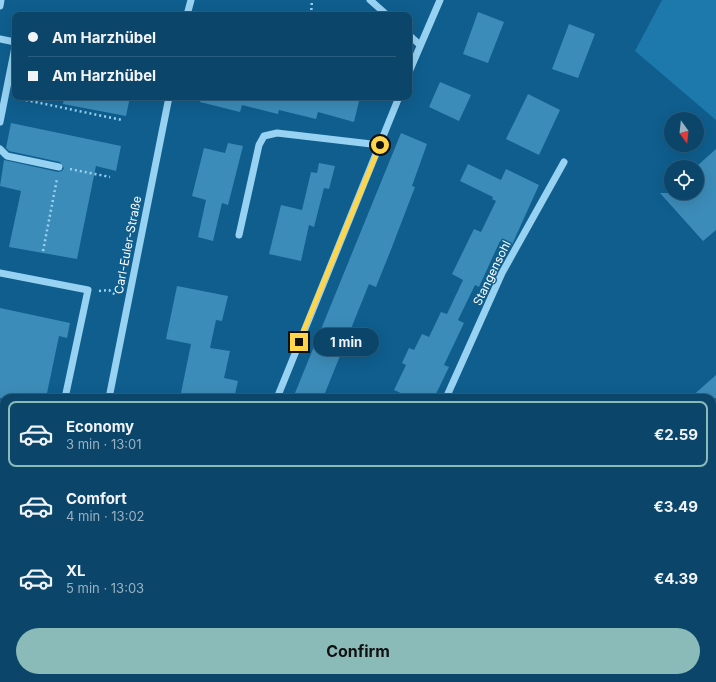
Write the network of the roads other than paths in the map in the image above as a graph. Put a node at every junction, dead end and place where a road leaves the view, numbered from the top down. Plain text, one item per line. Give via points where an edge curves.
1 (1, 0) edge
2 (191, 0) edge
3 (370, 0) edge
4 (440, 0) edge
5 (0, 6) edge
6 (188, 12) edge
7 (384, 12) edge
8 (412, 38) edge
9 (0, 39) edge
10 (12, 41) edge
11 (420, 45) junction
12 (12, 62) edge
13 (412, 65) edge
14 (168, 100) edge
15 (398, 100) edge
16 (0, 122) edge
17 (380, 145) junction
18 (0, 149) edge
19 (564, 162) dead end
20 (59, 167) road end
21 (239, 235) dead end
22 (0, 273) edge
23 (66, 394) edge
24 (110, 394) edge
25 (278, 394) edge
26 (448, 394) edge

1 - 5 street
2 - 6 street
3 - 7 street
4 - 11 street
8 - 11 street
9 - 10 street
11 - 13 street
12 - 16 street
14 - 24 street, Carl-Euler-Straße
15 - 17 street
17 - 21 street via 277,133 264,136 259,145
17 - 25 street
18 - 20 street via 8,156
19 - 26 street, Stangensohl via 502,273
22 - 23 street via 88,290

